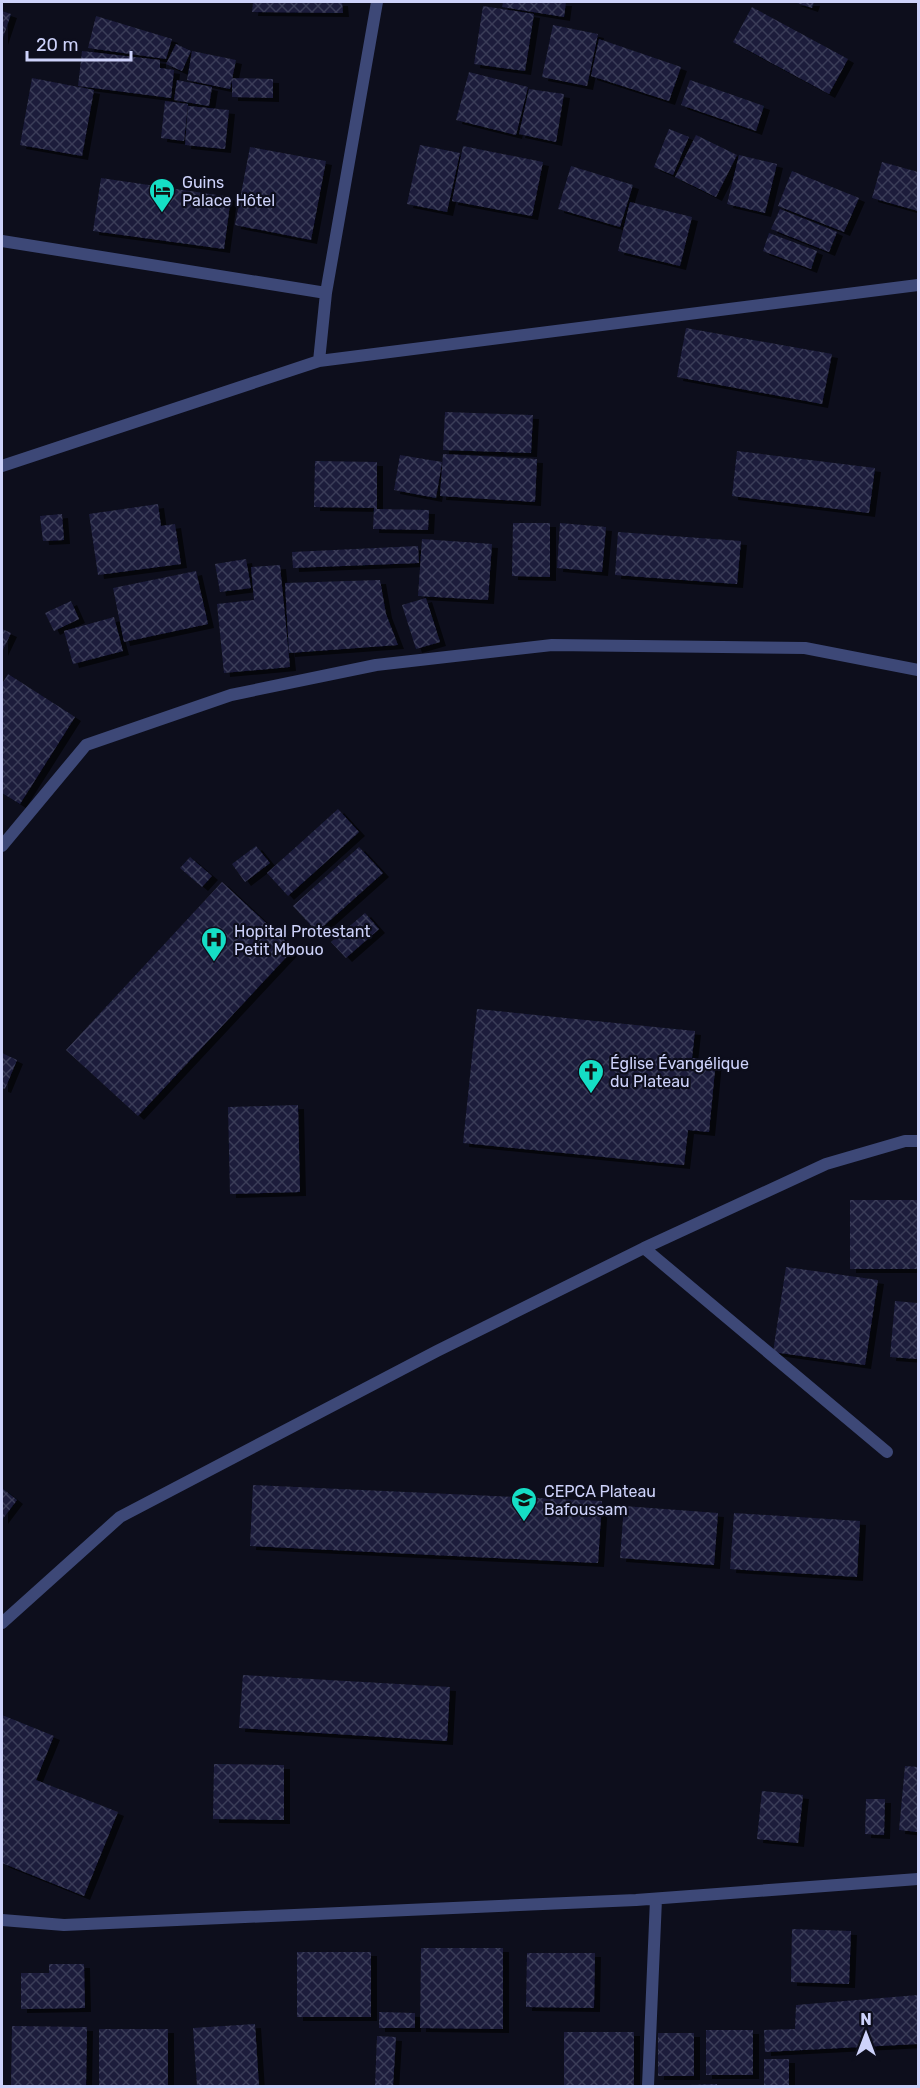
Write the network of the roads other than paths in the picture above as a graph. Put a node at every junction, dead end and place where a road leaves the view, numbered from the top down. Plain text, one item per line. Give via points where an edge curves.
1 (377, 2) edge
2 (2, 241) edge
3 (918, 285) edge
4 (326, 293) junction
5 (319, 361) junction
6 (2, 466) edge
7 (918, 670) edge
8 (2, 846) edge
9 (918, 1141) edge
10 (644, 1248) junction
11 (887, 1452) dead end
12 (2, 1623) edge
13 (918, 1879) edge
14 (656, 1899) junction
15 (2, 1920) edge
16 (648, 2086) edge

1 - 4 street
2 - 4 street
3 - 5 street
4 - 5 street
5 - 6 street
7 - 8 street via 805,648 552,645 376,665 231,695 86,745
9 - 10 street via 905,1141 826,1164
10 - 11 street
10 - 12 street via 120,1517
13 - 14 street
14 - 15 street via 64,1925
14 - 16 street

